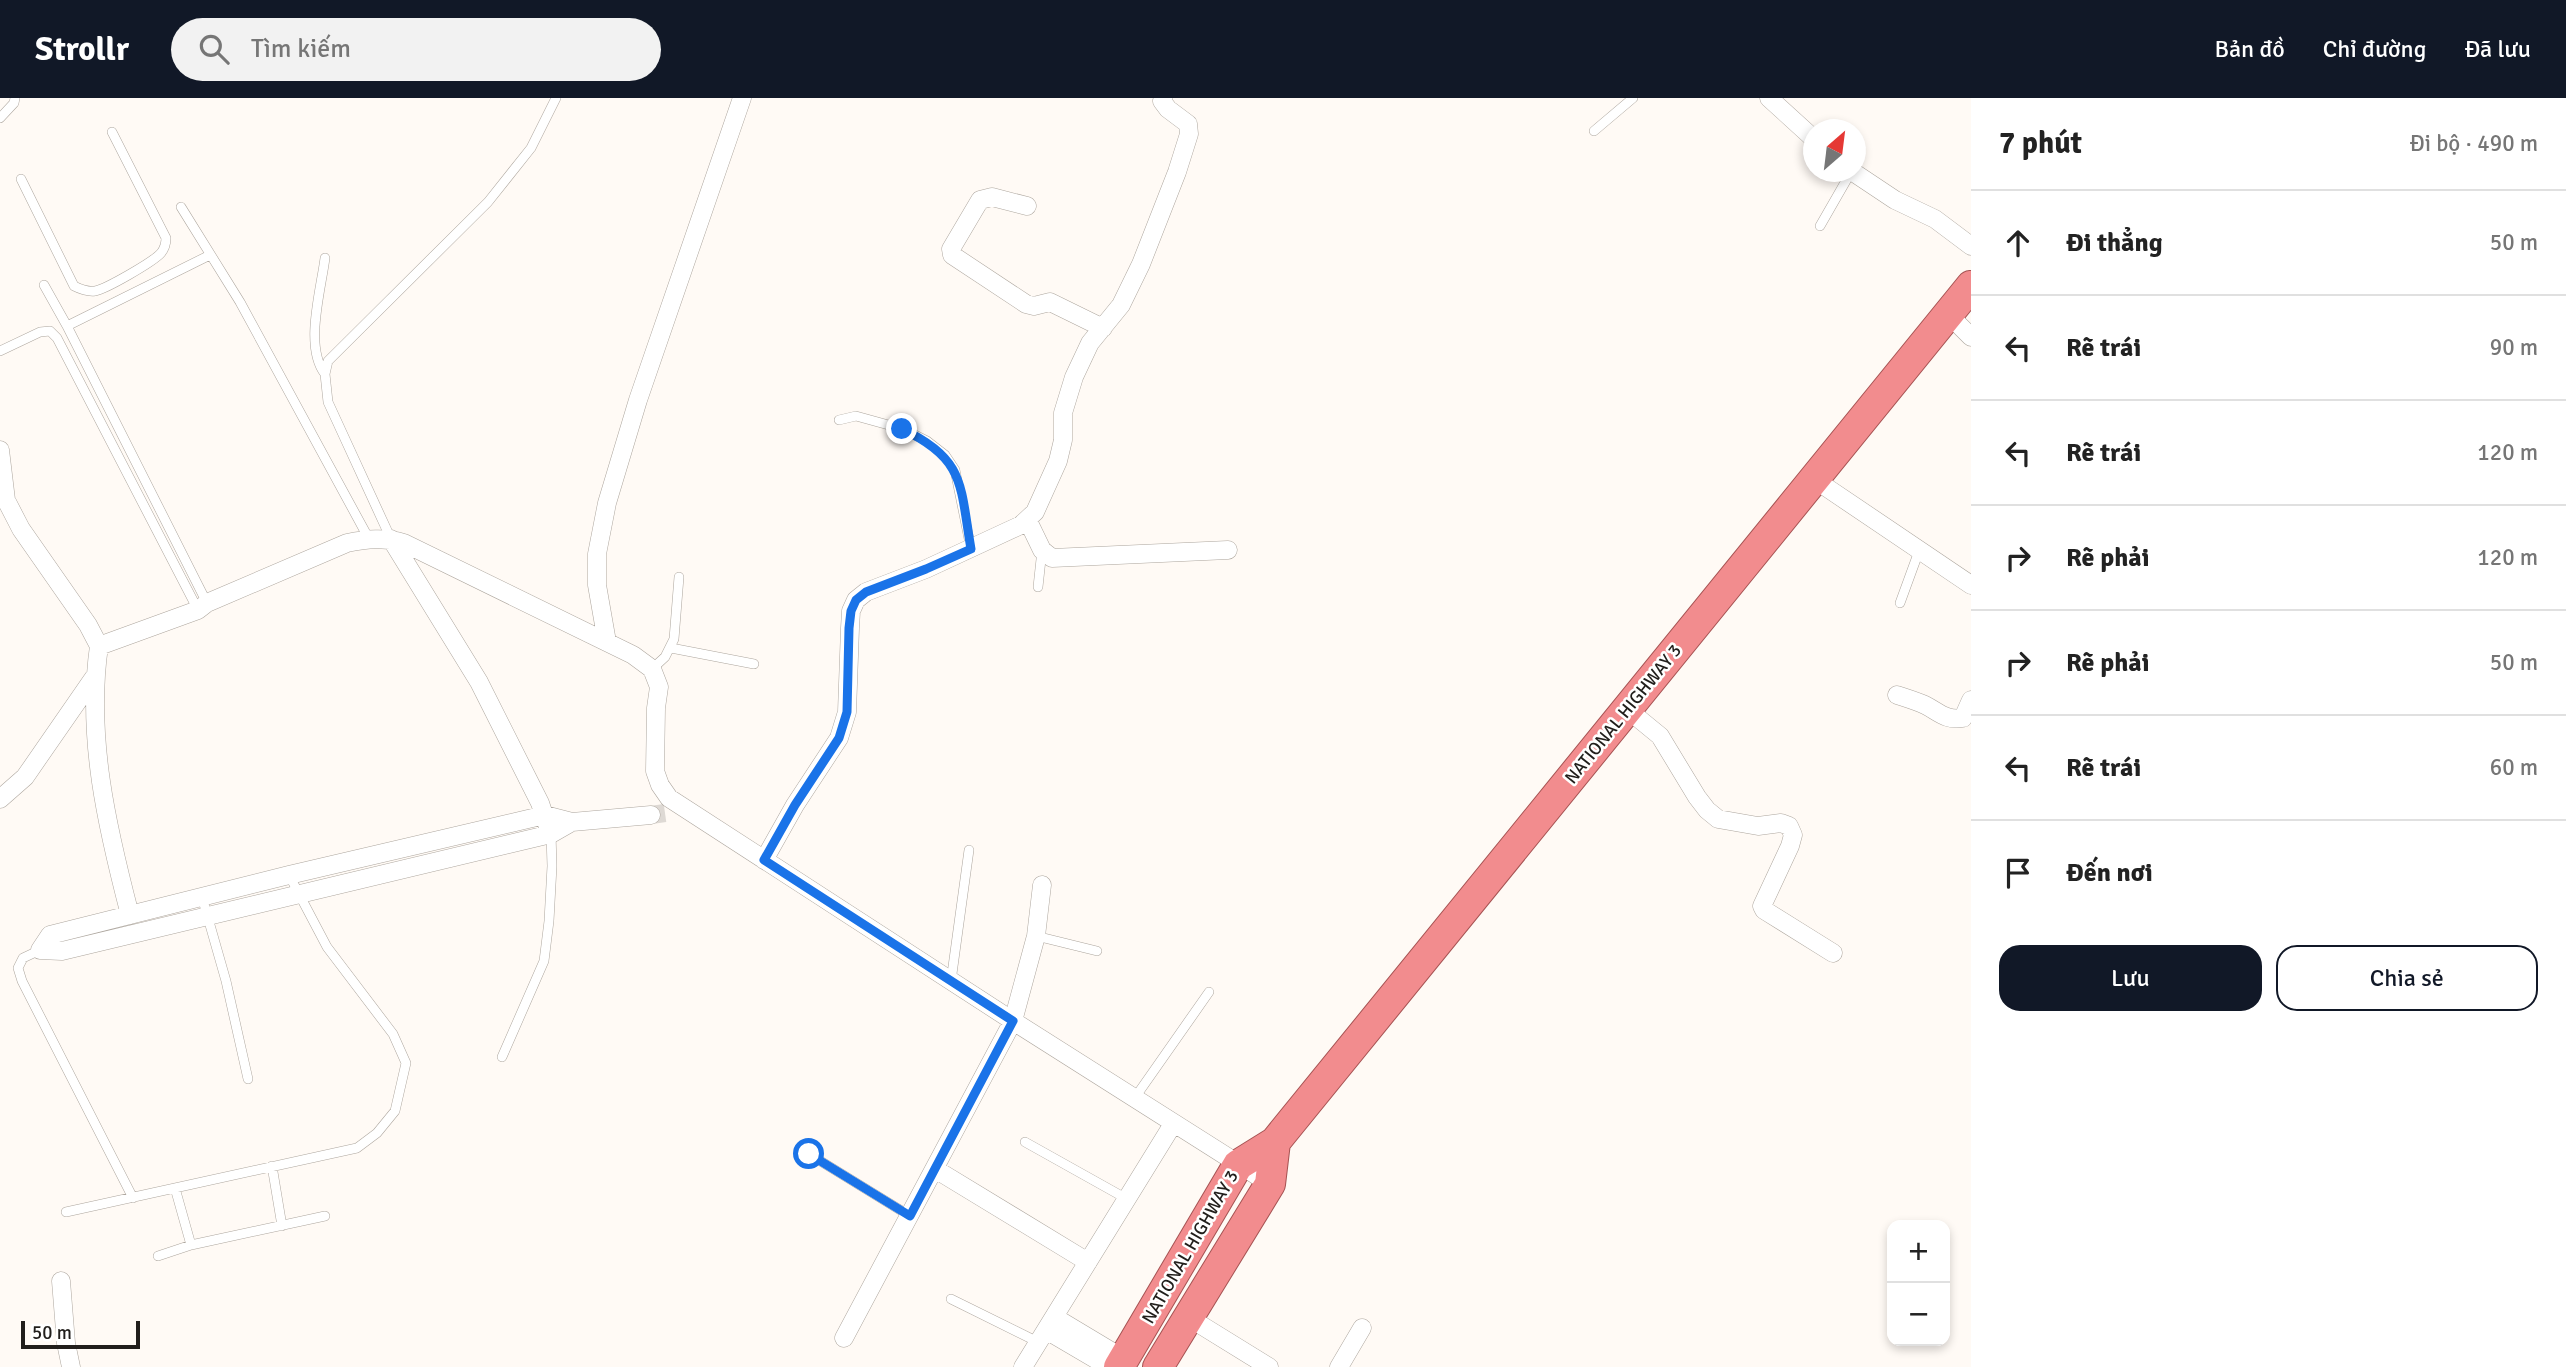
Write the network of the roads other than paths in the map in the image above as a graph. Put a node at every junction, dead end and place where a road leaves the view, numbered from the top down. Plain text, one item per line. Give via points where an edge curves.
1 (15, 98) edge
2 (556, 98) edge
3 (742, 98) edge
4 (1633, 98) edge
5 (1769, 98) edge
6 (1160, 99) edge
7 (0, 118) edge
8 (1803, 129) edge
9 (1594, 131) dead end
10 (112, 132) dead end
11 (21, 179) dead end
12 (1866, 181) edge
13 (1846, 182) edge
14 (1027, 206) dead end
15 (181, 207) dead end
16 (1820, 226) dead end
17 (1971, 246) edge
18 (211, 255) junction
19 (325, 258) dead end
20 (128, 275) junction
21 (44, 285) dead end
22 (1971, 286) edge
23 (135, 293) junction
24 (1948, 314) junction
25 (67, 326) junction
26 (1103, 328) junction
27 (1971, 337) edge
28 (0, 351) edge
29 (325, 374) junction
30 (839, 420) dead end
31 (0, 450) edge
32 (1814, 479) junction
33 (1028, 521) junction
34 (369, 539) junction
35 (391, 539) junction
36 (971, 549) junction
37 (1042, 550) junction
38 (1228, 550) dead end
39 (1919, 551) junction
40 (680, 577) dead end
41 (1971, 585) edge
42 (1038, 587) dead end
43 (1900, 603) dead end
44 (202, 607) junction
45 (607, 642) junction
46 (99, 646) junction
47 (671, 648) junction
48 (754, 664) dead end
49 (652, 669) junction
50 (95, 676) junction
51 (1897, 695) dead end
52 (1971, 700) edge
53 (1627, 709) junction
54 (0, 799) edge
55 (685, 808) junction
56 (545, 815) junction
57 (579, 823) junction
58 (551, 834) junction
59 (969, 850) dead end
60 (764, 860) junction
61 (289, 875) junction
62 (1042, 885) dead end
63 (299, 895) junction
64 (202, 897) junction
65 (130, 915) junction
66 (208, 916) junction
67 (1036, 936) junction
68 (40, 950) junction
69 (1097, 951) dead end
70 (1833, 953) dead end
71 (951, 981) junction
72 (1209, 992) dead end
73 (1013, 1021) junction
74 (502, 1058) dead end
75 (248, 1079) dead end
76 (1134, 1098) junction
77 (1174, 1124) junction
78 (1025, 1142) dead end
79 (1275, 1142) junction
80 (809, 1154) dead end
81 (1238, 1165) junction
82 (272, 1166) junction
83 (935, 1169) junction
84 (1270, 1184) junction
85 (175, 1188) junction
86 (133, 1198) junction
87 (1127, 1199) junction
88 (66, 1212) dead end
89 (325, 1216) dead end
90 (910, 1216) junction
91 (282, 1226) junction
92 (191, 1245) junction
93 (158, 1256) dead end
94 (1088, 1262) junction
95 (61, 1281) dead end
96 (951, 1299) dead end
97 (1188, 1318) junction
98 (1362, 1328) dead end
99 (1046, 1330) junction
100 (845, 1338) dead end
101 (1118, 1364) edge
102 (71, 1367) edge
103 (1023, 1367) edge
104 (1158, 1367) edge
105 (1269, 1367) edge
106 (1339, 1367) edge

1 - 7 lane
2 - 29 lane via 531,148 488,202 328,361
3 - 45 street via 607,503 597,554 597,585
4 - 9 lane
5 - 8 street
6 - 26 street via 1188,124 1189,134 1141,264 1121,305
10 - 20 lane via 166,238 161,253
11 - 20 lane via 74,286 96,291
12 - 17 street via 1936,219
13 - 16 lane
14 - 26 street via 992,197 980,200 951,249 952,256 1026,304 1050,302
15 - 18 lane
18 - 23 lane
18 - 34 lane
19 - 29 lane via 314,339 317,363
20 - 23 lane
21 - 25 lane
22 - 24 highway, NATIONAL HIGHWAY 3
23 - 25 lane
24 - 27 street
24 - 32 highway, NATIONAL HIGHWAY 3
25 - 44 lane
26 - 33 street via 1090,343 1074,377 1063,413 1058,461
28 - 44 lane via 40,332 50,331 57,338
29 - 35 lane via 328,402
30 - 36 lane via 856,416 902,429 945,455 955,470
31 - 46 street via 6,500
32 - 39 street
32 - 53 highway, NATIONAL HIGHWAY 3
33 - 36 street
33 - 37 street
34 - 35 street
34 - 44 street via 347,543
35 - 45 street
35 - 56 street via 479,682
36 - 60 street via 856,600 849,628 847,712 839,738
37 - 38 street via 1052,558
37 - 42 lane
39 - 41 street
39 - 43 lane
40 - 47 lane
44 - 46 street
45 - 49 street
46 - 50 street
47 - 48 lane
47 - 49 lane
49 - 55 street via 659,687 654,771 669,798
50 - 54 street via 25,777
50 - 65 street via 95,722 107,829
51 - 52 street via 1947,718 1963,718
53 - 70 street via 1660,736 1697,797 1718,820 1789,826 1793,835 1790,846 1762,906
53 - 79 highway, NATIONAL HIGHWAY 3
55 - 57 street
55 - 60 street
56 - 57 street
56 - 58 street
56 - 61 street
57 - 58 street
58 - 63 street
58 - 74 lane via 544,961
59 - 71 lane
60 - 71 street
61 - 63 lane
61 - 64 street
62 - 67 street
63 - 66 street
63 - 82 lane via 327,947 393,1034 406,1063 395,1111 377,1133 357,1148
64 - 65 street
64 - 66 lane
65 - 68 street via 50,935
66 - 68 street via 62,951
66 - 75 lane
67 - 69 lane
67 - 73 street
68 - 86 lane via 23,958 18,968 22,981
71 - 73 street
72 - 76 lane
73 - 76 street
73 - 83 street
76 - 77 street
77 - 81 street
77 - 87 street
78 - 87 lane
79 - 81 highway, NATIONAL HIGHWAY 3
79 - 84 highway, NATIONAL HIGHWAY 3
80 - 90 lane
81 - 84 street
81 - 101 highway, NATIONAL HIGHWAY 3
82 - 85 lane
82 - 91 lane
83 - 90 street
83 - 94 street
84 - 97 highway, NATIONAL HIGHWAY 3
85 - 86 lane
85 - 92 lane
86 - 88 lane
87 - 94 street
89 - 91 lane
90 - 100 street
91 - 92 lane
92 - 93 lane
94 - 99 street
95 - 102 street
96 - 99 lane
97 - 104 highway, NATIONAL HIGHWAY 3
97 - 105 street
98 - 106 street
99 - 101 street
99 - 103 street

